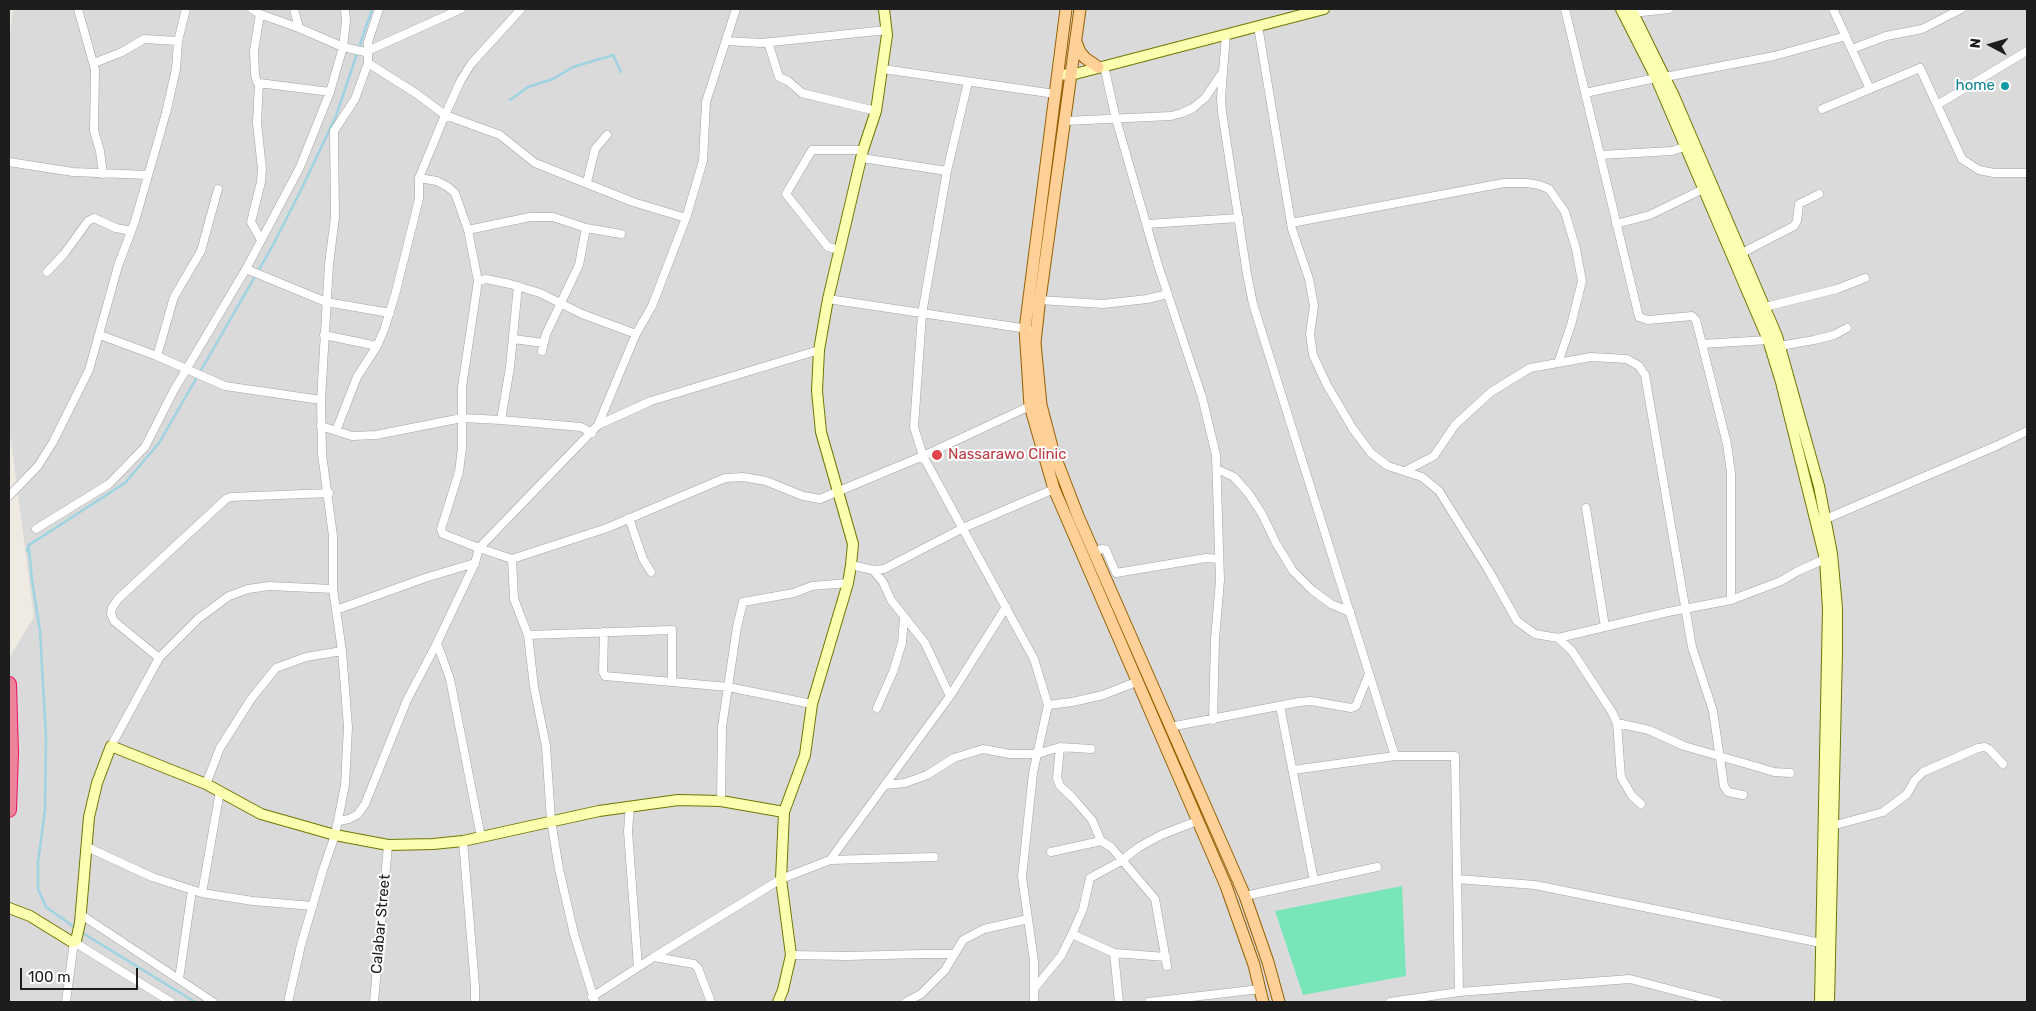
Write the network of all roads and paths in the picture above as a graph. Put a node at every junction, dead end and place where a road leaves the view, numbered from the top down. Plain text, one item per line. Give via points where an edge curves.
1 (78, 9) edge
2 (186, 9) edge
3 (252, 9) edge
4 (294, 9) edge
5 (345, 9) edge
6 (379, 9) edge
7 (461, 9) edge
8 (520, 9) edge
9 (736, 9) edge
10 (884, 9) edge
11 (1066, 9) edge
12 (1080, 9) edge
13 (1324, 9) edge
14 (1566, 9) edge
15 (1621, 9) edge
16 (1669, 9) edge
17 (1833, 9) edge
18 (1962, 9) edge
19 (1632, 11) edge
20 (260, 14) junction
21 (1258, 26) junction
22 (299, 28) junction
23 (887, 30) junction
24 (1226, 34) junction
25 (1846, 36) junction
26 (178, 41) junction
27 (726, 41) junction
28 (768, 42) junction
29 (1076, 42) junction
30 (342, 48) junction
31 (1852, 49) junction
32 (367, 51) junction
33 (2027, 51) edge
34 (94, 63) junction
35 (368, 63) junction
36 (1101, 66) junction
37 (883, 69) junction
38 (1223, 72) junction
39 (1058, 74) junction
40 (1071, 75) junction
41 (1660, 77) junction
42 (968, 82) junction
43 (259, 83) junction
44 (1870, 89) junction
45 (330, 92) junction
46 (1585, 93) junction
47 (1055, 94) junction
48 (1937, 106) junction
49 (1822, 109) dead end
50 (876, 111) junction
51 (445, 115) junction
52 (1116, 119) junction
53 (1065, 122) junction
54 (607, 135) dead end
55 (1684, 147) junction
56 (862, 154) junction
57 (1600, 155) junction
58 (9, 162) edge
59 (947, 170) junction
60 (103, 174) junction
61 (2027, 174) edge
62 (148, 175) junction
63 (418, 178) junction
64 (586, 182) junction
65 (218, 189) dead end
66 (1704, 190) junction
67 (1820, 194) dead end
68 (686, 218) junction
69 (1239, 218) junction
70 (1291, 223) junction
71 (1147, 224) junction
72 (1616, 224) junction
73 (586, 228) junction
74 (468, 230) junction
75 (131, 231) junction
76 (621, 234) dead end
77 (261, 240) junction
78 (840, 250) junction
79 (1742, 253) junction
80 (248, 270) junction
81 (47, 272) dead end
82 (1865, 278) dead end
83 (478, 281) junction
84 (518, 286) junction
85 (1168, 294) junction
86 (828, 298) junction
87 (1039, 300) junction
88 (326, 302) junction
89 (560, 303) junction
90 (1765, 307) junction
91 (390, 313) junction
92 (922, 314) junction
93 (1847, 328) dead end
94 (1031, 330) junction
95 (636, 334) junction
96 (100, 335) junction
97 (324, 335) junction
98 (513, 339) junction
99 (1768, 340) junction
100 (1702, 344) junction
101 (377, 346) junction
102 (1780, 346) junction
103 (819, 350) junction
104 (157, 356) junction
105 (1558, 363) junction
106 (189, 370) junction
107 (321, 400) junction
108 (1030, 406) junction
109 (462, 418) junction
110 (501, 420) junction
111 (598, 425) junction
112 (321, 426) junction
113 (336, 431) junction
114 (2027, 431) edge
115 (592, 433) junction
116 (923, 456) junction
117 (1217, 469) junction
118 (1405, 471) junction
119 (1054, 489) junction
120 (839, 491) junction
121 (329, 493) junction
122 (9, 496) edge
123 (1586, 508) dead end
124 (629, 518) junction
125 (1821, 520) junction
126 (963, 528) junction
127 (36, 530) dead end
128 (479, 548) junction
129 (1094, 552) junction
130 (512, 559) junction
131 (1219, 559) junction
132 (1825, 559) junction
133 (475, 563) junction
134 (852, 565) junction
135 (873, 570) junction
136 (651, 572) dead end
137 (848, 583) junction
138 (333, 589) junction
139 (1731, 600) junction
140 (1006, 607) junction
141 (1684, 609) junction
142 (336, 610) junction
143 (1350, 612) junction
144 (904, 618) junction
145 (1605, 627) junction
146 (604, 632) junction
147 (528, 635) junction
148 (1558, 638) junction
149 (437, 643) junction
150 (342, 650) junction
151 (159, 658) junction
152 (1369, 674) junction
153 (672, 682) junction
154 (1136, 682) junction
155 (9, 684) edge
156 (728, 687) junction
157 (950, 696) junction
158 (812, 704) junction
159 (1048, 705) junction
160 (1280, 706) junction
161 (876, 708) dead end
162 (1213, 720) junction
163 (1617, 723) junction
164 (1170, 727) junction
165 (111, 746) junction
166 (1060, 747) junction
167 (1090, 748) dead end
168 (1037, 754) junction
169 (1395, 756) junction
170 (1720, 756) junction
171 (2003, 764) dead end
172 (1293, 770) junction
173 (1790, 773) dead end
174 (206, 784) junction
175 (885, 785) junction
176 (220, 791) junction
177 (1743, 795) dead end
178 (721, 801) junction
179 (1641, 804) dead end
180 (630, 806) junction
181 (9, 810) edge
182 (784, 812) junction
183 (551, 820) junction
184 (339, 821) junction
185 (1197, 821) junction
186 (1832, 826) junction
187 (335, 835) junction
188 (481, 837) junction
189 (463, 841) junction
190 (1101, 841) junction
191 (388, 845) junction
192 (87, 847) junction
193 (1051, 852) dead end
194 (934, 858) dead end
195 (830, 860) junction
196 (1121, 861) junction
197 (1376, 866) dead end
198 (781, 879) junction
199 (1457, 879) junction
200 (1314, 881) junction
201 (192, 890) junction
202 (202, 893) junction
203 (1245, 896) junction
204 (313, 906) junction
205 (9, 908) edge
206 (1028, 919) junction
207 (78, 928) junction
208 (1072, 934) junction
209 (1821, 943) junction
210 (1114, 953) junction
211 (954, 954) junction
212 (791, 955) junction
213 (654, 956) junction
214 (1166, 957) junction
215 (1167, 966) dead end
216 (638, 967) junction
217 (179, 979) junction
218 (1034, 989) junction
219 (1260, 989) junction
220 (1459, 992) junction
221 (594, 999) edge
222 (66, 1002) edge
223 (171, 1002) edge
224 (213, 1002) edge
225 (288, 1002) edge
226 (374, 1002) edge
227 (475, 1002) edge
228 (711, 1002) edge
229 (778, 1002) edge
230 (906, 1002) edge
231 (1034, 1002) edge
232 (1119, 1002) edge
233 (1149, 1002) edge
234 (1263, 1002) edge
235 (1278, 1002) edge
236 (1390, 1002) edge
237 (1718, 1002) edge
238 (1820, 1002) edge
239 (1830, 1002) edge

1 - 34 street
2 - 26 street
3 - 20 street
4 - 22 street
5 - 30 street
6 - 32 street
7 - 32 street
8 - 51 street via 471,64
9 - 27 street
10 - 23 main road
11 - 39 main road
12 - 29 main road
13 - 21 main road
14 - 46 street
15 - 41 main road
16 - 19 street
17 - 25 street
18 - 31 street via 1922,29 1886,36
19 - 41 main road
20 - 22 street
20 - 43 street via 254,51 255,75
21 - 24 main road
21 - 70 street
22 - 30 street
23 - 28 street
23 - 37 main road
24 - 36 main road
24 - 38 street
25 - 31 street
25 - 41 street via 1774,56
26 - 34 street via 144,39
26 - 62 street via 176,69
27 - 28 street
27 - 68 street via 706,102 703,161
28 - 50 street via 779,77 802,93
29 - 36 main road via 1085,58
29 - 40 main road
30 - 32 street
30 - 45 street
31 - 44 street
32 - 35 street
33 - 48 street
34 - 60 street via 94,131
35 - 51 street
35 - 88 street via 355,99 334,131 335,217
36 - 40 main road
36 - 52 street
37 - 42 street
37 - 50 main road
38 - 52 street via 1205,98 1182,114
38 - 69 street via 1222,112
39 - 40 main road
39 - 47 main road
40 - 53 main road
41 - 46 street
41 - 55 main road
41 - 79 main road
42 - 47 street
42 - 59 street
43 - 45 street
43 - 77 street via 257,123 262,169 251,222
44 - 48 street via 1920,68
44 - 49 street
45 - 77 street via 300,167
46 - 57 street
47 - 94 main road
48 - 61 street via 1962,159 1979,170
50 - 56 main road
51 - 63 street
51 - 64 street via 500,135 535,163
52 - 53 street
52 - 71 street
53 - 87 main road
54 - 64 street via 595,149
55 - 57 street via 1672,151
55 - 66 main road
56 - 59 street
56 - 78 main road
56 - 78 street via 812,150 786,194 828,247
57 - 72 street
58 - 60 street
59 - 92 street
60 - 62 street
62 - 75 street
63 - 74 street via 437,181 455,193
63 - 91 street via 419,199
64 - 68 street via 633,202
65 - 104 street via 200,251 174,297
66 - 72 street via 1650,215
66 - 99 main road
67 - 79 street via 1799,204 1794,226
68 - 95 street via 652,306
69 - 71 street
69 - 143 street via 1254,304
70 - 105 street via 1504,183 1533,184 1549,190 1565,212 1582,281 1572,325
70 - 118 street via 1314,306 1310,334 1313,355 1331,392 1371,453 1388,466
71 - 85 street
72 - 100 street via 1639,317 1648,320 1692,316
73 - 74 street via 553,217 530,217
73 - 76 street
73 - 89 street via 579,265
74 - 83 street
75 - 81 street via 94,218 88,221
75 - 96 street
77 - 80 street
78 - 86 main road
79 - 90 main road
80 - 88 street
80 - 106 street
82 - 90 street via 1837,290
83 - 84 street via 486,279
83 - 109 street via 462,387
84 - 89 street
84 - 98 street
85 - 87 street via 1103,304
85 - 117 street via 1214,439
86 - 92 street
86 - 103 main road
87 - 94 main road
88 - 91 street
88 - 97 street
89 - 95 street
89 - 98 street via 543,347
90 - 102 main road
91 - 101 street
92 - 94 street
92 - 116 street via 914,427
93 - 102 street via 1834,335
94 - 108 main road
94 - 129 main road via 1047,429 1065,484
95 - 111 street
96 - 104 street
96 - 122 street via 89,370 53,442 38,466
97 - 101 street
97 - 107 street
98 - 110 street
99 - 100 street
99 - 125 main road
100 - 139 street via 1732,474
101 - 113 street via 357,377
102 - 125 main road via 1819,486
103 - 111 street via 651,401
103 - 120 main road via 817,391 821,432
104 - 106 street
105 - 118 street via 1530,368 1492,392 1455,425 1434,456
105 - 141 street via 1590,357 1627,359 1639,366 1644,375
106 - 107 street via 224,386
106 - 127 street via 145,447 132,462 109,484
107 - 112 street
108 - 116 street
108 - 119 main road
109 - 110 street
109 - 113 street via 376,435 352,436
109 - 128 street via 459,472 441,532
110 - 115 street via 581,427
111 - 115 street
112 - 113 street
112 - 121 street
114 - 125 street
115 - 128 street
116 - 120 street
116 - 126 street
117 - 131 street
117 - 143 street via 1234,477 1249,494 1293,571 1331,604
118 - 148 street via 1422,477 1439,491 1517,621 1535,634
119 - 126 street
119 - 154 main road
120 - 124 street via 820,499 803,496 766,481 725,478
120 - 134 main road via 853,544
121 - 138 street
121 - 151 street via 226,499 118,599 112,608 114,621
123 - 145 street
124 - 130 street
124 - 136 street via 643,559
125 - 132 main road
125 - 186 main road via 1832,554 1837,608
126 - 135 street via 884,569
126 - 140 street
128 - 130 street
128 - 133 street
129 - 131 street via 1106,550 1116,573 1206,558
129 - 164 main road
130 - 147 street via 514,599
131 - 162 street
132 - 139 street via 1781,581
132 - 209 main road via 1828,609
133 - 142 street
133 - 149 street
134 - 135 street
134 - 137 main road
135 - 144 street
137 - 156 street via 812,586 794,593 743,602
137 - 158 main road
138 - 142 street
138 - 151 street via 269,586 230,596 199,618
139 - 141 street
140 - 157 street
140 - 159 street via 1034,659
141 - 145 street
141 - 170 street via 1692,647 1713,711
142 - 150 street
143 - 152 street
144 - 157 street via 925,643
144 - 161 street via 900,650
145 - 148 street
146 - 147 street
146 - 153 street via 605,676
146 - 153 street via 672,630
147 - 183 street via 546,746
148 - 163 street via 1572,651
149 - 184 street via 407,700 365,804 358,814
149 - 188 street via 450,679
150 - 174 street via 306,657 276,668 250,699 220,748
150 - 184 street via 348,727 345,786
151 - 165 street
152 - 160 street via 1356,706 1351,708 1312,701
152 - 169 street
153 - 156 street
154 - 159 street via 1103,695
154 - 185 main road
155 - 181 highway
156 - 158 street
156 - 178 street via 722,726
157 - 175 street
158 - 182 main road via 805,755
159 - 168 street
160 - 162 street
160 - 172 street
162 - 164 street
163 - 170 street via 1649,730 1684,746
163 - 179 street via 1621,777
164 - 203 main road
165 - 174 main road
165 - 192 main road via 97,783
166 - 167 street
166 - 168 street
166 - 190 street via 1057,778 1060,786 1092,820
168 - 175 street via 1010,754 984,749 954,758 905,784
168 - 206 street via 1022,877
169 - 172 street
169 - 199 street via 1455,756
170 - 173 street via 1774,772
170 - 177 street via 1724,786 1728,792
171 - 186 street via 1989,749 1978,748 1924,772 1907,794 1883,812
172 - 200 street
174 - 176 main road
175 - 195 street
176 - 187 main road via 261,814
176 - 202 street
178 - 180 main road via 678,800
178 - 182 main road
180 - 183 main road
180 - 216 street via 628,831
182 - 198 main road
183 - 188 main road
183 - 221 street via 574,934
184 - 187 street
185 - 196 street via 1153,839
185 - 219 main road via 1242,928
186 - 239 main road
187 - 191 main road
187 - 204 street
188 - 189 main road
189 - 191 main road
189 - 227 street
190 - 193 street
190 - 196 street
191 - 226 street, Calabar Street
192 - 201 street via 152,877
192 - 207 main road
194 - 195 street
195 - 198 street
196 - 208 street via 1090,878 1083,909
196 - 214 street via 1155,899
197 - 200 street
198 - 212 main road
198 - 213 street
199 - 209 street via 1535,885
199 - 220 street
200 - 203 street
201 - 202 street
201 - 217 street
202 - 204 street
203 - 235 main road
204 - 225 street
205 - 207 main road
206 - 211 street via 984,929 963,940
206 - 218 street
207 - 217 street
207 - 222 street
207 - 223 street
208 - 210 street
208 - 218 street via 1061,956
209 - 238 main road
210 - 214 street
210 - 232 street
211 - 212 street
211 - 230 street via 945,970 920,994
212 - 229 main road
213 - 216 street
213 - 228 street via 694,964
214 - 215 street
216 - 221 street
217 - 224 street
218 - 231 street
219 - 233 street
219 - 234 main road
220 - 236 street
220 - 237 street via 1630,979

